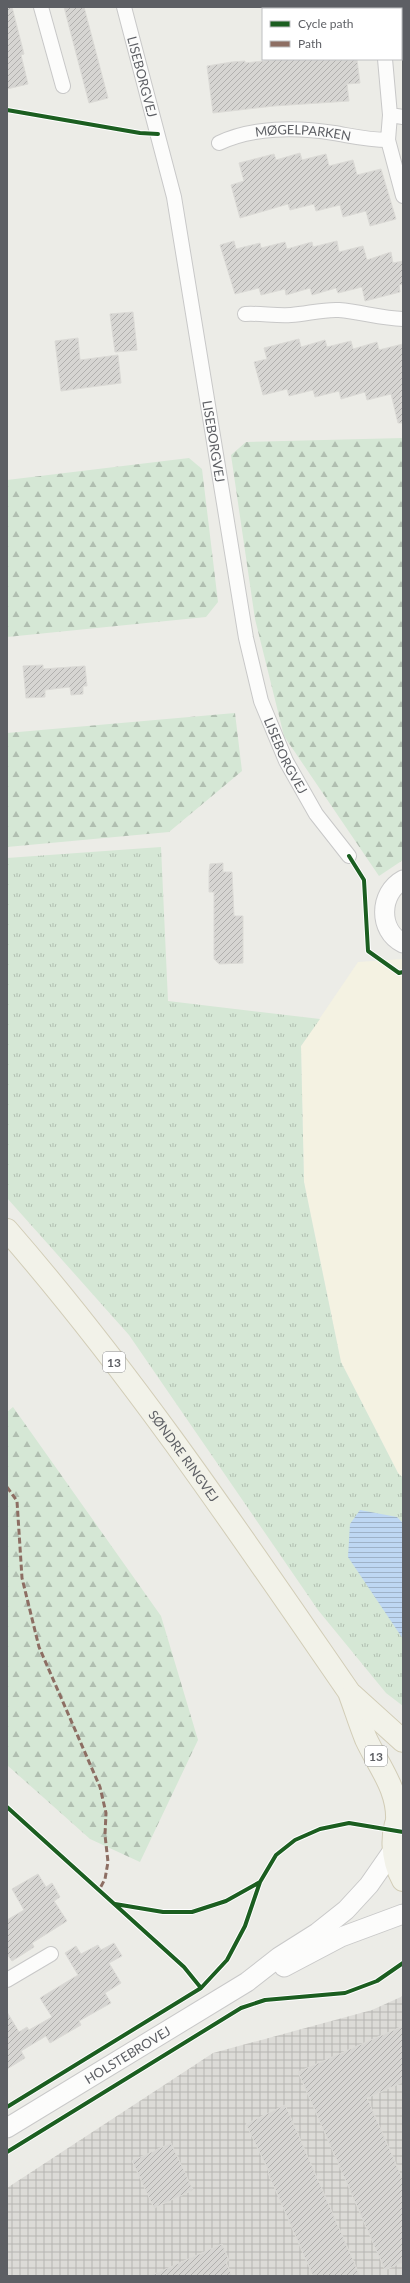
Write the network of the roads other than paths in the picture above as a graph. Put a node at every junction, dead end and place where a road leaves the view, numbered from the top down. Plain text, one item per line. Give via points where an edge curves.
1 (41, 7) edge
2 (124, 7) edge
3 (385, 60) edge
4 (63, 86) dead end
5 (396, 116) edge
6 (388, 140) junction
7 (219, 143) dead end
8 (403, 196) edge
9 (245, 314) dead end
10 (403, 319) edge
11 (349, 856) dead end
12 (403, 880) edge
13 (403, 944) edge
14 (7, 1230) edge
15 (349, 1692) junction
16 (403, 1741) edge
17 (400, 1815) edge
18 (394, 1849) junction
19 (403, 1880) edge
20 (403, 1914) edge
21 (51, 1954) dead end
22 (7, 1980) edge
23 (247, 1982) junction
24 (7, 2128) edge

1 - 4 street
2 - 11 street, LISEBORGVEJ via 174,197 246,638 261,701 286,761 316,814
3 - 5 street
5 - 6 street
6 - 7 street, MØGELPARKEN via 370,140 333,132 286,129 234,135
6 - 8 street
9 - 10 street via 263,312 290,315 308,311 339,310 377,318
12 - 13 street via 390,891 384,913 391,934
14 - 15 main road, SØNDRE RINGVEJ / 13 via 62,1292 168,1433
15 - 16 main road, SØNDRE RINGVEJ / 13
15 - 17 main road, SØNDRE RINGVEJ / 13 via 367,1740 392,1788
17 - 18 main road, 13
18 - 19 main road, 13
18 - 23 street, HOLSTEBROVEJ via 369,1885 346,1910
20 - 23 street, HOLSTEBROVEJ via 341,1937 285,1967
21 - 22 street
23 - 24 street, HOLSTEBROVEJ

